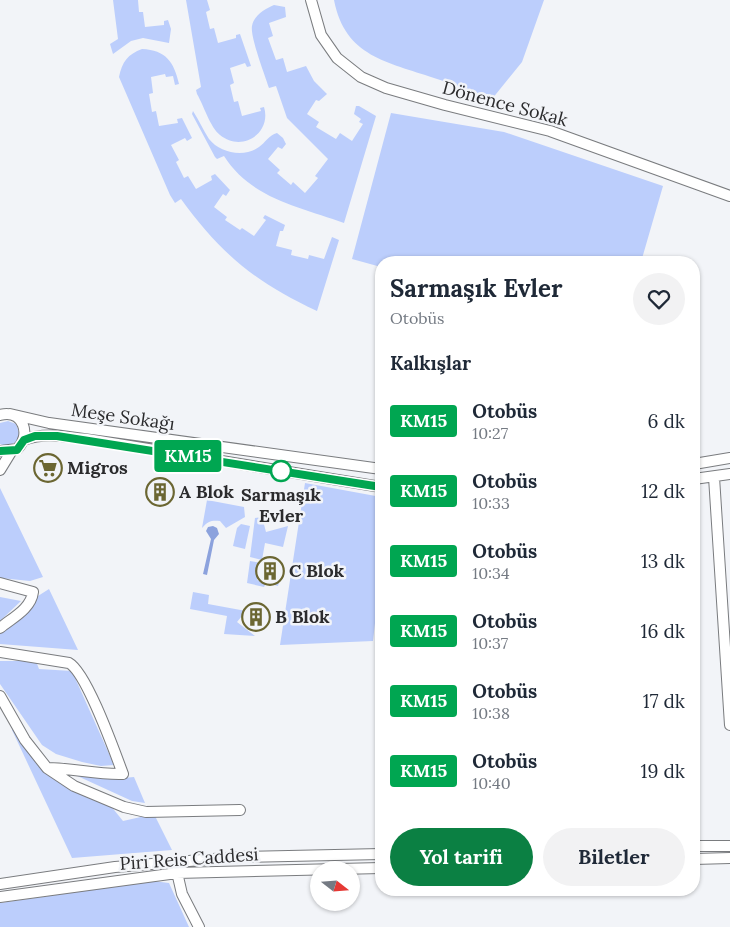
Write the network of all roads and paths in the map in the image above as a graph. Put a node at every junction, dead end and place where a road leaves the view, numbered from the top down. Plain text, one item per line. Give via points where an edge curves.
1 (311, 0) edge
2 (730, 196) edge
3 (4, 414) edge
4 (24, 440) junction
5 (4, 453) edge
6 (730, 458) edge
7 (700, 463) edge
8 (375, 468) edge
9 (0, 470) edge
10 (730, 474) edge
11 (714, 477) junction
12 (700, 478) edge
13 (375, 486) edge
14 (0, 584) edge
15 (22, 589) junction
16 (0, 590) edge
17 (0, 628) edge
18 (0, 652) edge
19 (0, 696) edge
20 (730, 725) edge
21 (47, 768) junction
22 (240, 810) dead end
23 (700, 846) edge
24 (730, 846) edge
25 (375, 854) edge
26 (730, 858) edge
27 (700, 859) edge
28 (175, 862) junction
29 (375, 868) edge
30 (177, 874) junction
31 (0, 884) edge
32 (0, 897) edge
33 (199, 927) edge

1 - 2 street, Dönence Sokak via 321,35 337,58 361,77 386,88 445,105 550,131
3 - 4 street via 21,421
3 - 8 street, Meşe Sokağı
4 - 5 street via 17,450
4 - 13 street, Meşe Sokağı via 47,435 87,439
5 - 9 street
6 - 7 street
10 - 11 street
11 - 12 street
11 - 20 street
14 - 15 street
15 - 16 street
15 - 17 street via 33,592 32,600
18 - 21 street via 69,664 77,670 104,724 123,774
19 - 21 street via 25,740
21 - 22 street via 74,786 124,807 146,812
23 - 24 street
25 - 28 street, Piri Reis Caddesi
26 - 27 street
28 - 30 street
28 - 31 street, Piri Reis Caddesi via 114,867
29 - 30 street, Piri Reis Caddesi
30 - 32 street, Piri Reis Caddesi
30 - 33 street via 182,894

